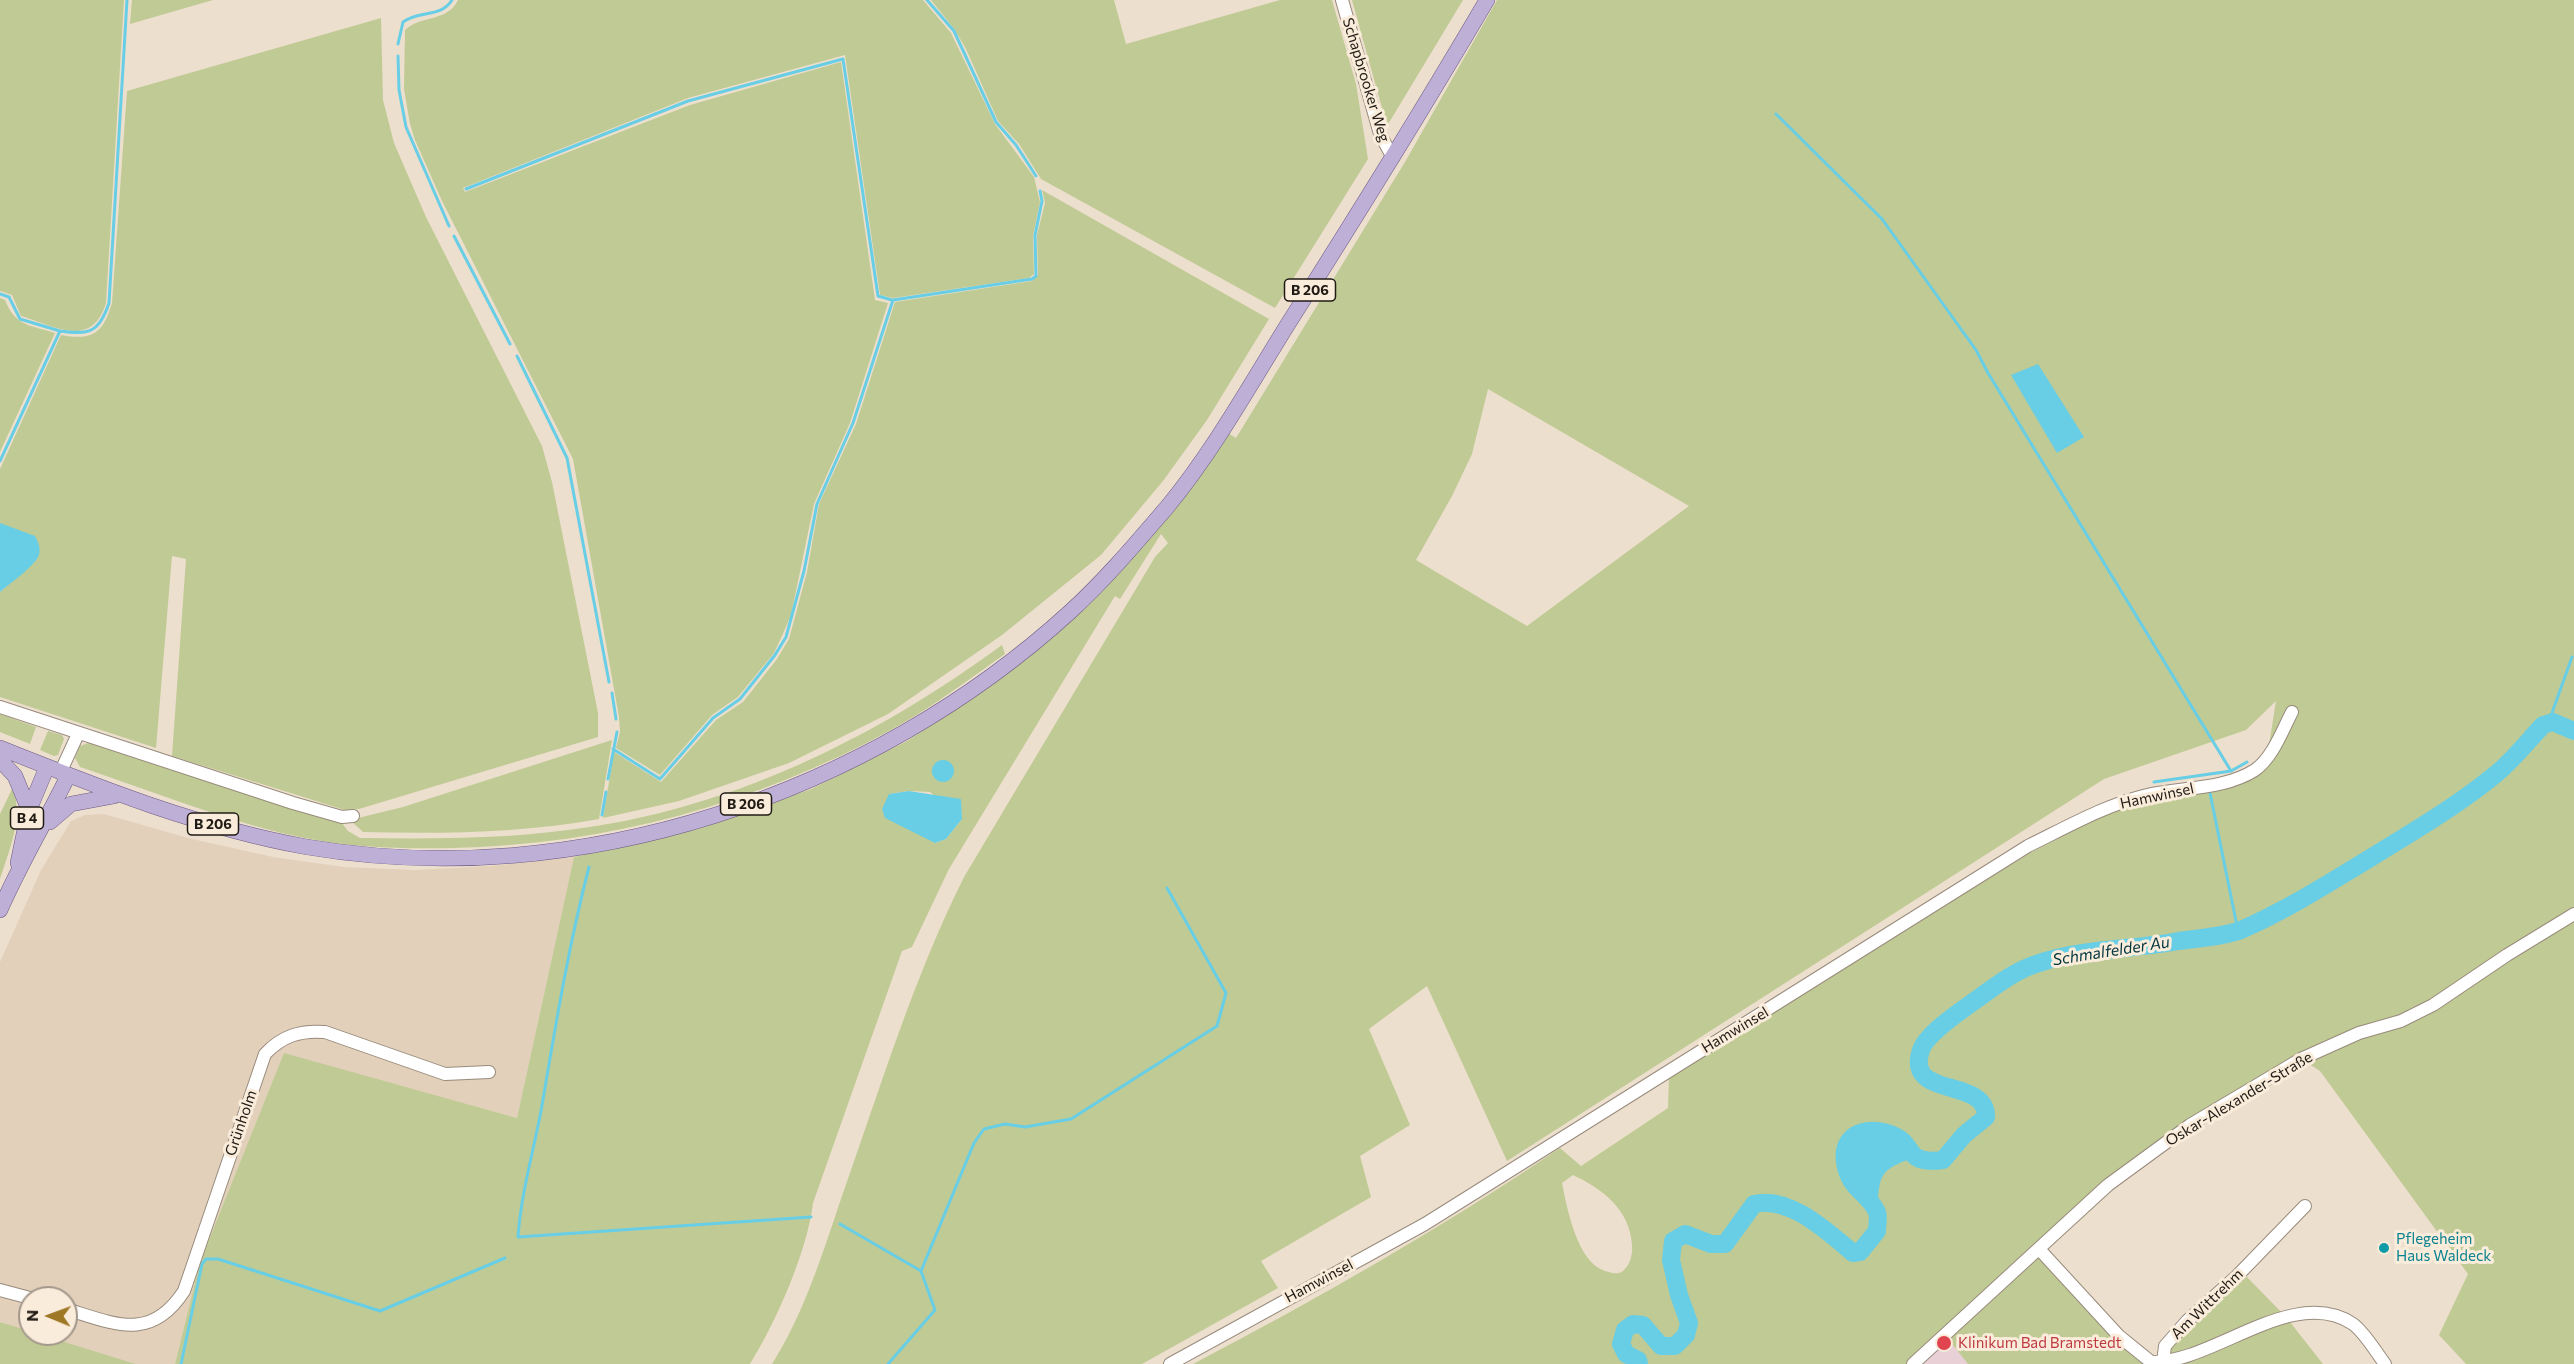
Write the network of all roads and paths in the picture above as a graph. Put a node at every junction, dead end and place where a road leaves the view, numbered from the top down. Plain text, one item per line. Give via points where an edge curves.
1 (1342, 0) edge
2 (1487, 0) edge
3 (1393, 158) junction
4 (0, 707) edge
5 (2292, 712) dead end
6 (78, 734) junction
7 (0, 748) edge
8 (0, 760) edge
9 (58, 772) junction
10 (118, 795) junction
11 (29, 810) junction
12 (353, 816) dead end
13 (42, 831) junction
14 (17, 872) junction
15 (0, 910) edge
16 (2574, 914) edge
17 (489, 1072) dead end
18 (2305, 1206) dead end
19 (2039, 1249) junction
20 (0, 1290) edge
21 (18, 1295) edge
22 (78, 1312) edge
23 (2163, 1362) junction
24 (1170, 1364) edge
25 (1913, 1364) edge
26 (2385, 1364) edge

1 - 3 street, Schapbrooker Weg via 1380,134
2 - 3 main road, B 206
3 - 10 main road, B 206 via 1220,434 1172,501 1115,567 1071,611 991,675 938,712 859,757 802,783 686,824 571,847 486,856 377,855 309,847 229,829
4 - 6 street
5 - 24 street, Hamwinsel via 2269,755 2255,770 2225,781 2148,795 2110,807 2028,846 1425,1224
6 - 9 street
6 - 12 street via 293,803 342,817
7 - 9 main road, B 206
8 - 11 main road via 15,776
9 - 10 main road, B 206
9 - 11 main road, B 4
9 - 13 main road, B 4
10 - 13 main road via 71,804
11 - 14 main road, B 4
13 - 14 main road, B 4
14 - 15 main road, B 4
16 - 19 street, Oskar-Alexander-Straße via 2433,1005 2301,1059 2190,1125 2108,1185
17 - 22 street, Grünholm via 445,1074 325,1032 309,1031 282,1039 265,1054 184,1291 173,1308 153,1321 126,1325
18 - 23 street, Am Wittrehm via 2238,1276 2187,1321 2165,1346
19 - 23 street via 2126,1342 2151,1362
19 - 25 street, Oskar-Alexander-Straße
20 - 21 street
23 - 26 street via 2286,1317 2318,1312 2354,1325

